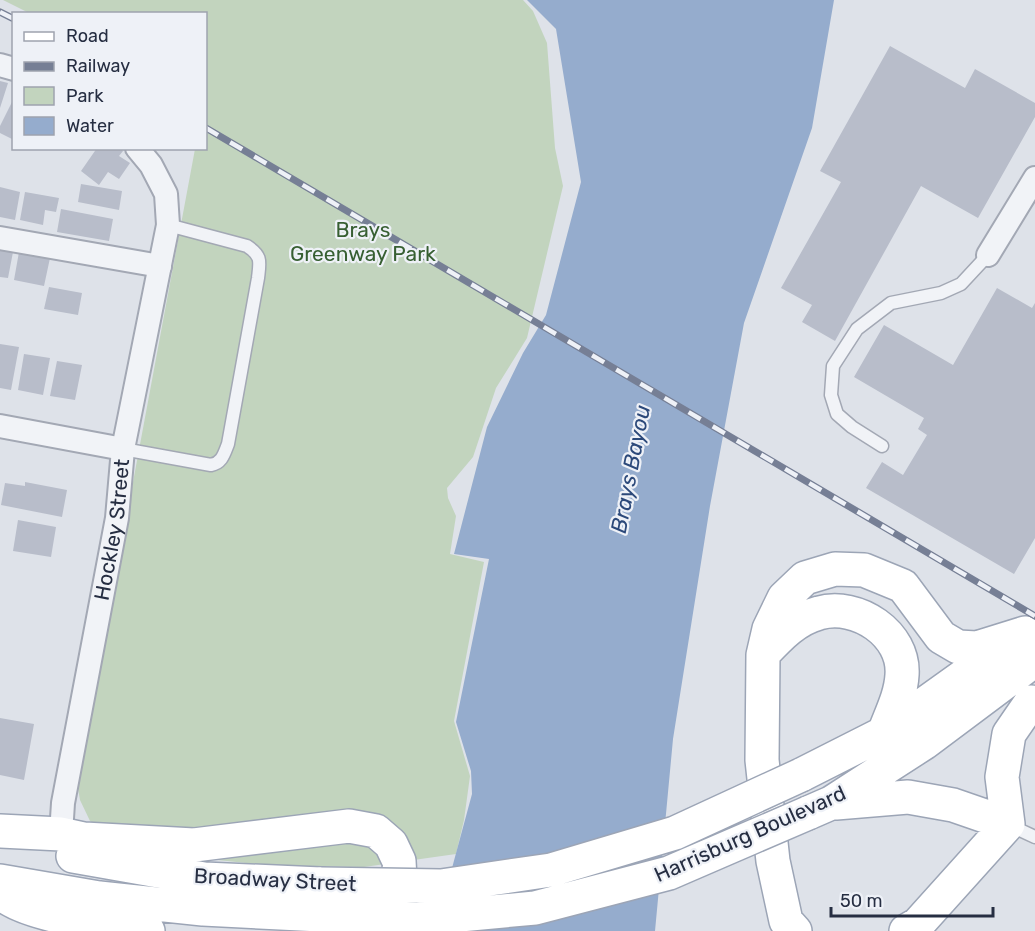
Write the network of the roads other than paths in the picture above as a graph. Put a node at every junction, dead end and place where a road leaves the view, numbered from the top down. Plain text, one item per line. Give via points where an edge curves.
1 (139, 150) edge
2 (1035, 178) edge
3 (168, 225) junction
4 (0, 238) edge
5 (988, 255) joint
6 (160, 266) junction
7 (0, 426) edge
8 (882, 446) dead end
9 (123, 449) junction
10 (1032, 639) edge
11 (763, 655) junction
12 (1033, 700) edge
13 (884, 733) junction
14 (924, 743) junction
15 (819, 808) junction
16 (0, 831) edge
17 (1022, 831) edge
18 (61, 834) junction
19 (0, 841) edge
20 (551, 870) joint
21 (0, 881) edge
22 (0, 892) edge
23 (320, 900) junction
24 (535, 908) joint
25 (37, 922) edge
26 (148, 931) edge
27 (398, 931) edge
28 (795, 931) edge
29 (906, 931) edge

1 - 3 street, Hockley Street via 166,194
2 - 5 street
3 - 6 street, Hockley Street
3 - 9 lane via 247,246 259,257 228,444 221,460 211,465
4 - 6 street
5 - 8 lane via 961,284 941,293 891,303 857,329 833,366 831,395 837,414
6 - 9 street, Hockley Street
7 - 9 street
9 - 18 street, Hockley Street via 117,518 63,803
10 - 11 main road via 977,648 958,647 941,637 903,586 864,570 835,569 805,578 784,598 769,629
10 - 13 main road, Harrisburg Boulevard
10 - 14 main road, Harrisburg Boulevard
11 - 13 main road via 787,629 820,612 850,610 882,628 899,650 903,674
11 - 28 main road via 762,760 773,861 786,921
12 - 14 main road
12 - 17 main road via 1009,734 1002,777
13 - 20 main road, Harrisburg Boulevard, bridge via 675,833
14 - 15 main road, Harrisburg Boulevard
15 - 17 main road via 908,797 952,805
15 - 24 main road, Harrisburg Boulevard, bridge via 669,873
16 - 18 main road
17 - 29 main road
18 - 27 main road via 84,839 194,845 350,826 376,831 392,844 399,861
19 - 23 main road, Broadway Street
20 - 23 main road, Broadway Street, bridge
21 - 23 main road, Broadway Street via 99,898 203,909
22 - 25 main road
23 - 24 main road, Broadway Street, bridge via 418,919
25 - 26 main road

